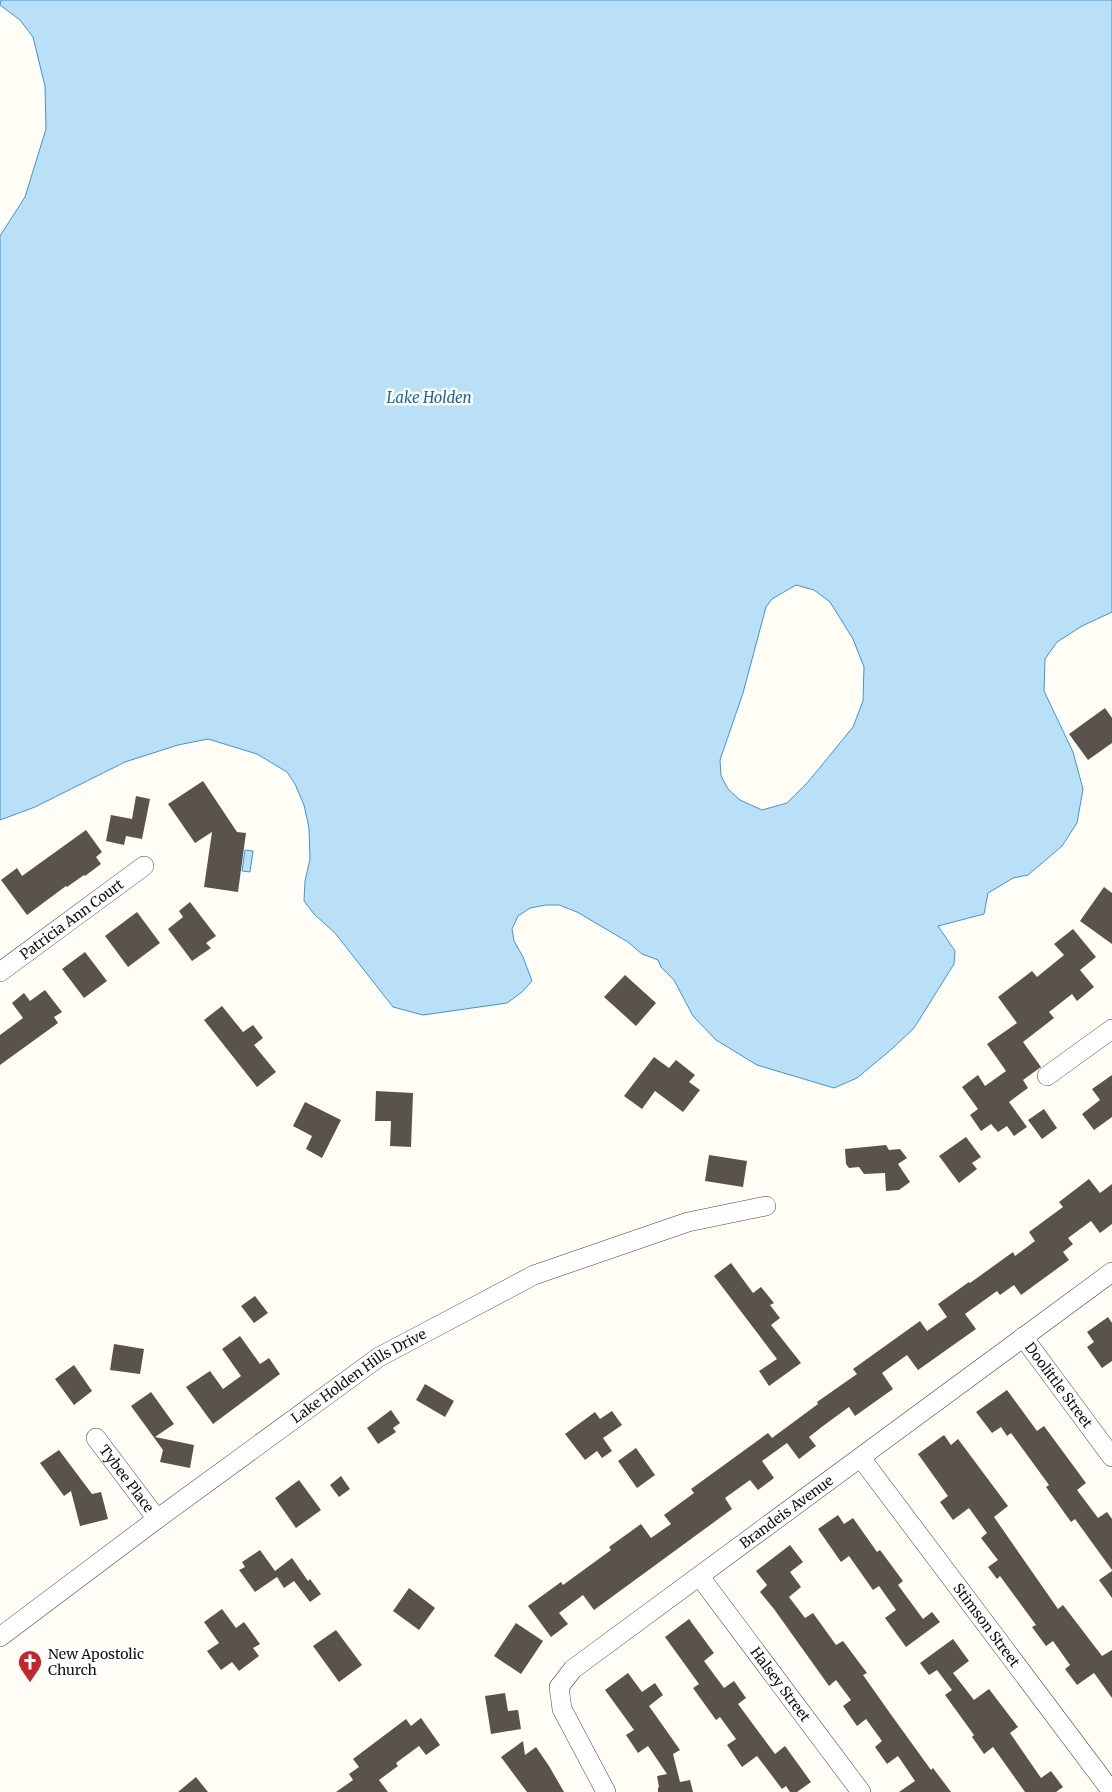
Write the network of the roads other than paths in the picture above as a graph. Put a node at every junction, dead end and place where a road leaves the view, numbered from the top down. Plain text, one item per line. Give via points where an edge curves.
1 (144, 866) dead end
2 (0, 972) edge
3 (1112, 1028) edge
4 (1047, 1076) dead end
5 (766, 1206) dead end
6 (1112, 1272) edge
7 (1023, 1337) junction
8 (96, 1438) dead end
9 (1112, 1457) edge
10 (861, 1458) junction
11 (157, 1519) junction
12 (700, 1576) junction
13 (0, 1637) edge
14 (606, 1792) edge
15 (861, 1792) edge
16 (1112, 1792) edge

1 - 2 street, Patricia Ann Court
3 - 4 street
5 - 11 street, Lake Holden Hills Drive via 688,1222 534,1276 379,1357
6 - 7 street, Brandeis Avenue
7 - 9 street, Doolittle Street
7 - 10 street, Brandeis Avenue
8 - 11 street, Tybee Place
10 - 12 street, Brandeis Avenue
10 - 16 street, Stimson Street
11 - 13 street, Lake Holden Hills Drive
12 - 14 street, Brandeis Avenue via 573,1669 559,1687 562,1709
12 - 15 street, Halsey Street

